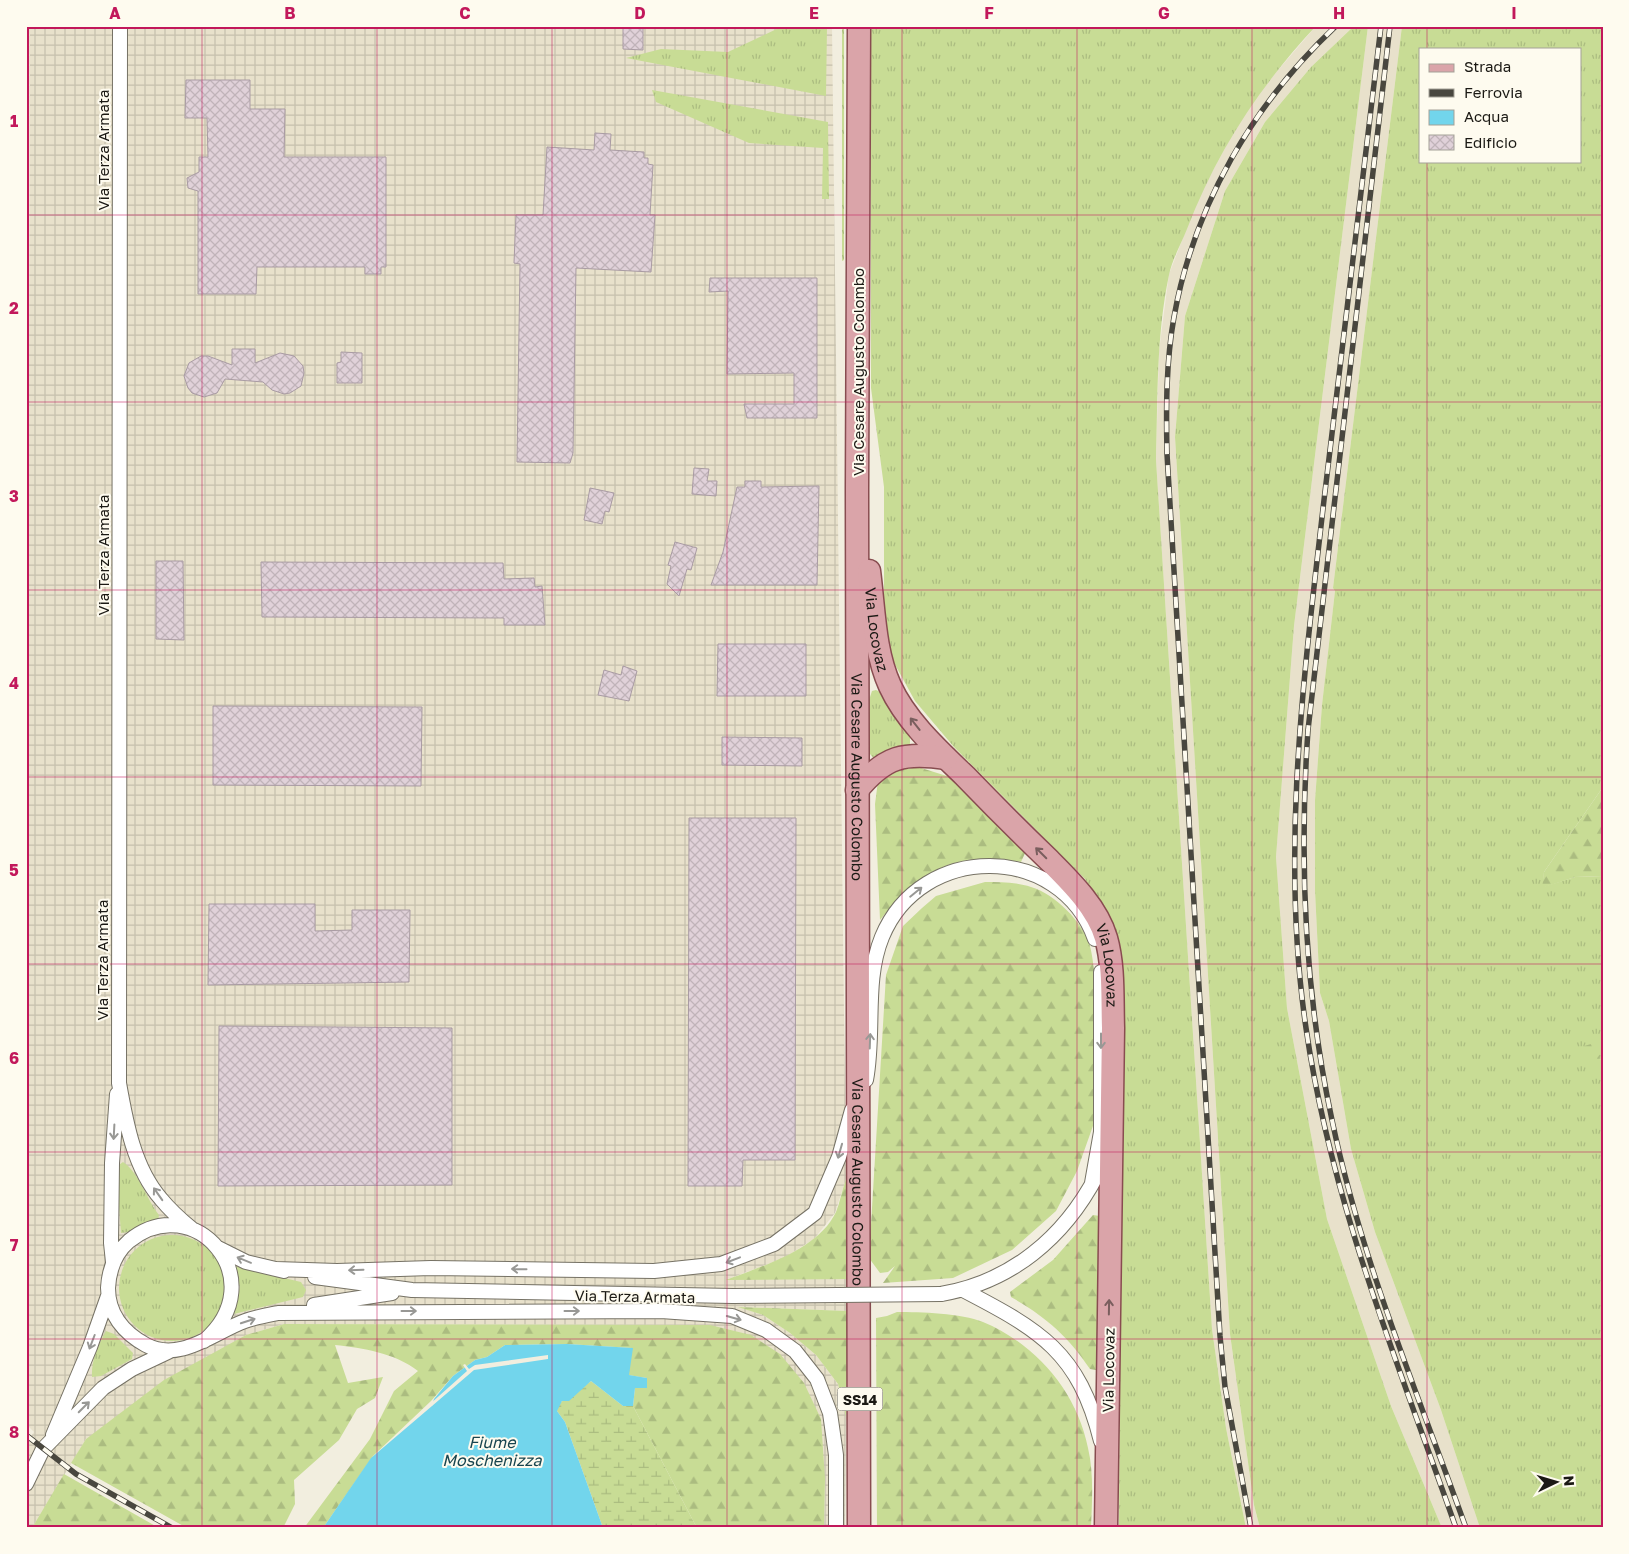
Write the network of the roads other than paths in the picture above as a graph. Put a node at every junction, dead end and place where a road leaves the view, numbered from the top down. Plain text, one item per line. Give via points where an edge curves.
1 (120, 26) edge
2 (859, 26) edge
3 (857, 488) junction
4 (946, 758) junction
5 (857, 790) junction
6 (119, 1083) junction
7 (858, 1087) junction
8 (858, 1124) junction
9 (1112, 1145) junction
10 (1092, 1183) junction
11 (192, 1229) junction
12 (218, 1248) junction
13 (114, 1262) junction
14 (276, 1269) junction
15 (412, 1290) junction
16 (963, 1290) junction
17 (108, 1296) junction
18 (278, 1313) junction
19 (204, 1341) junction
20 (170, 1350) junction
21 (50, 1442) junction
22 (1106, 1460) junction
23 (26, 1484) edge
24 (836, 1528) edge
25 (859, 1528) edge
26 (1106, 1528) edge

1 - 6 street, Via Terza Armata
2 - 3 main road, Via Cesare Augusto Colombo
4 -> 3 main road, Via Locovaz via 903,708 890,687 881,661
3 - 5 main road, Via Cesare Augusto Colombo
4 - 5 main road via 922,754 895,759 871,773
9 -> 4 main road, Via Locovaz via 1111,964 1106,937 1094,912 1064,876
5 - 7 main road, Via Cesare Augusto Colombo
11 -> 6 street, Via Terza Armata via 160,1198 148,1179 133,1148
6 -> 13 street, Via Terza Armata via 112,1163 111,1243
7 - 8 main road, Via Cesare Augusto Colombo
7 -> 14 street, Via Terza Armata via 839,1157 815,1212 774,1244 721,1264 654,1271
8 -> 10 street, Via Locovaz via 870,1061 875,960 883,935 912,894 935,877 957,869 1005,866 1033,874 1063,892 1080,909 1099,952 1101,1132
8 - 25 main road, Via Cesare Augusto Colombo / SS14
9 - 10 street, Via Terza Armata
22 -> 9 main road, Via Locovaz
10 - 16 street, Via Terza Armata via 1059,1231 1039,1251
11 - 12 street, Via Terza Armata
11 - 13 street, Via Terza Armata via 164,1226 138,1234 124,1246
14 -> 12 street, Via Terza Armata via 246,1262
12 - 19 street, Via Terza Armata via 229,1267 232,1289 228,1310 217,1330
13 - 17 street, Via Terza Armata via 108,1278
14 - 15 street, Via Terza Armata via 324,1280
15 - 16 street, Via Terza Armata, bridge via 733,1296 940,1294
15 - 18 street, Via Terza Armata via 342,1299
16 - 22 street via 1023,1322 1066,1360 1086,1394
17 - 20 street, Via Terza Armata via 115,1318 129,1335 148,1346
17 -> 21 street
19 -> 18 street, Via Terza Armata via 245,1321
18 -> 24 street, Via Terza Armata via 651,1311 732,1316 766,1330 795,1351 817,1379 830,1413 836,1454
19 - 20 street, Via Terza Armata via 188,1348
21 -> 20 street via 103,1388
21 - 23 street via 42,1449
22 - 26 main road, Via Locovaz

